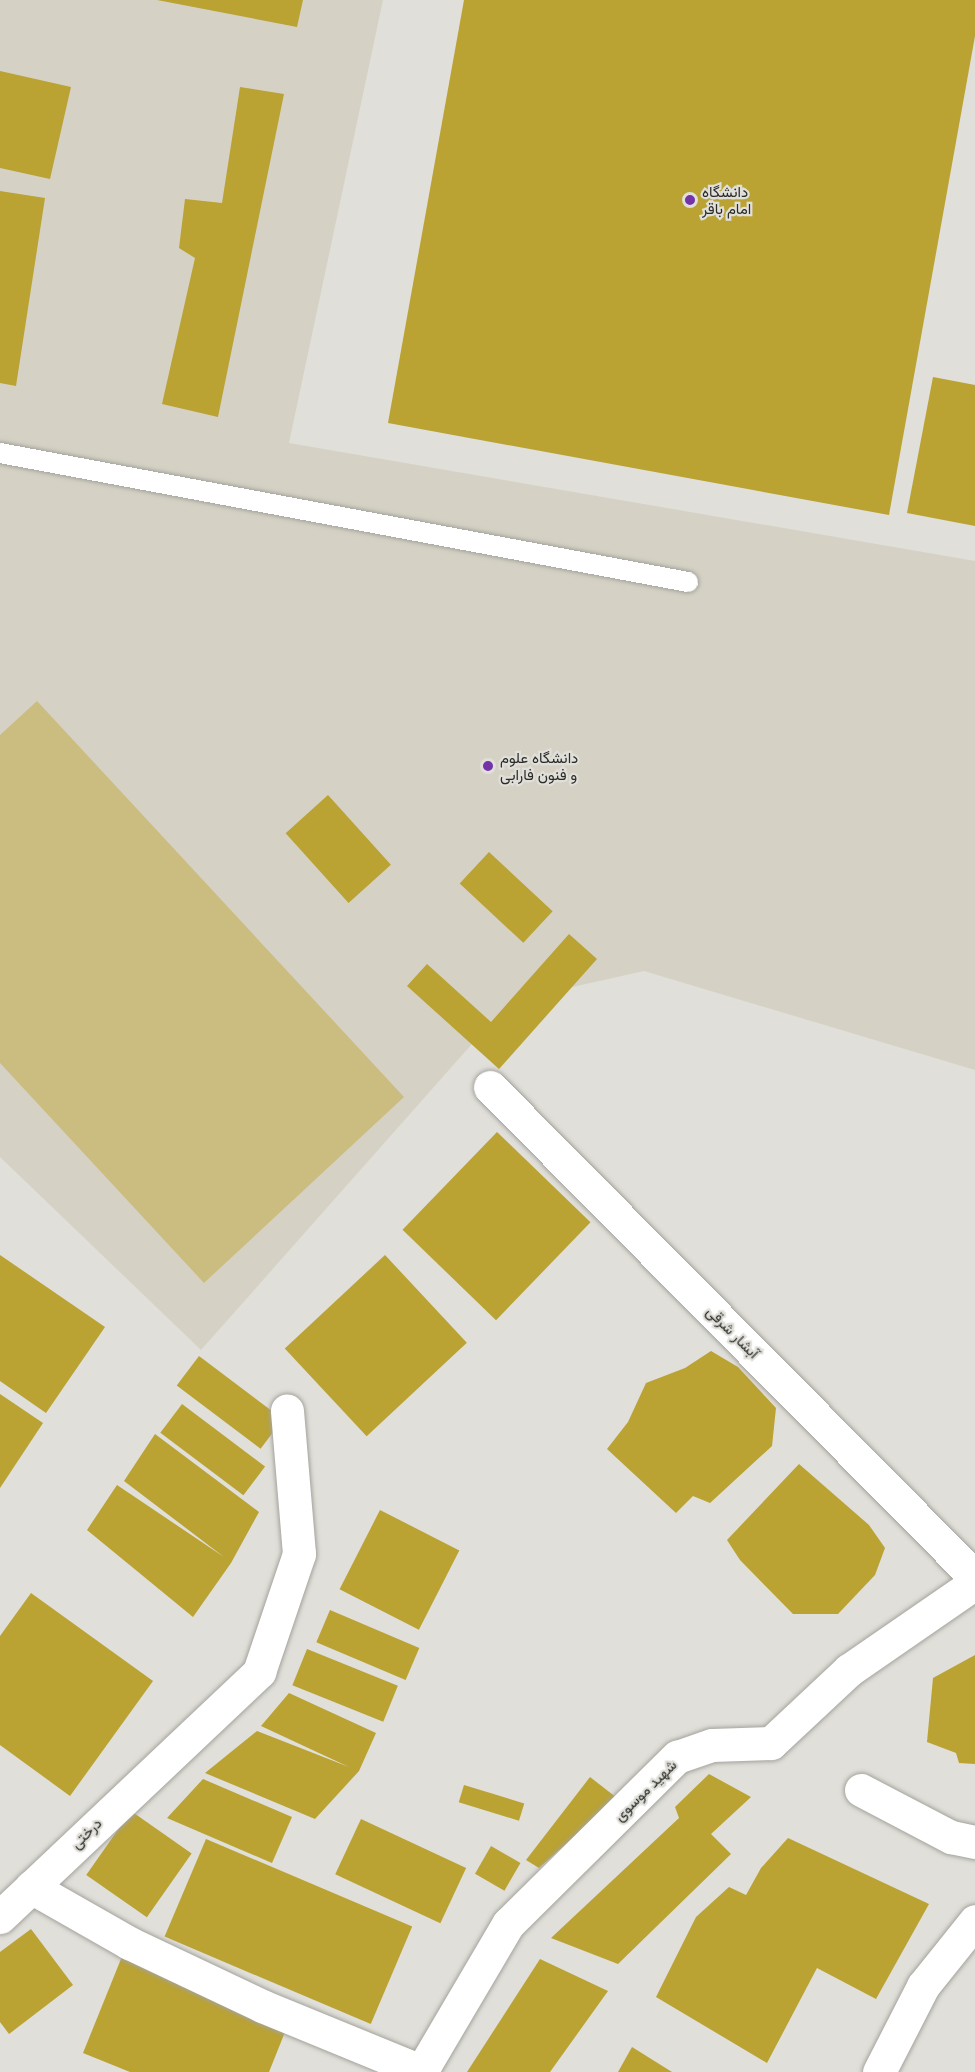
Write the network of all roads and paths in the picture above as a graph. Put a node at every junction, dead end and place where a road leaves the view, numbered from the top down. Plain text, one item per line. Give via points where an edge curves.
1 (0, 453) edge
2 (688, 582) dead end
3 (490, 1087) dead end
4 (287, 1410) dead end
5 (975, 1577) edge
6 (975, 1583) edge
7 (861, 1790) dead end
8 (975, 1842) edge
9 (31, 1887) junction
10 (0, 1917) edge
11 (975, 1921) edge
12 (879, 2072) edge

1 - 2 lane
3 - 5 street, آبشار شرقی
4 - 9 street, درختی via 299,1554 259,1672
6 - 9 street, شهید موسوی via 849,1670 771,1743 712,1745 677,1757 508,1924 425,2065 418,2070 262,2006 129,1943
7 - 8 street via 951,1837
9 - 10 street, درختی
11 - 12 street via 923,1986

